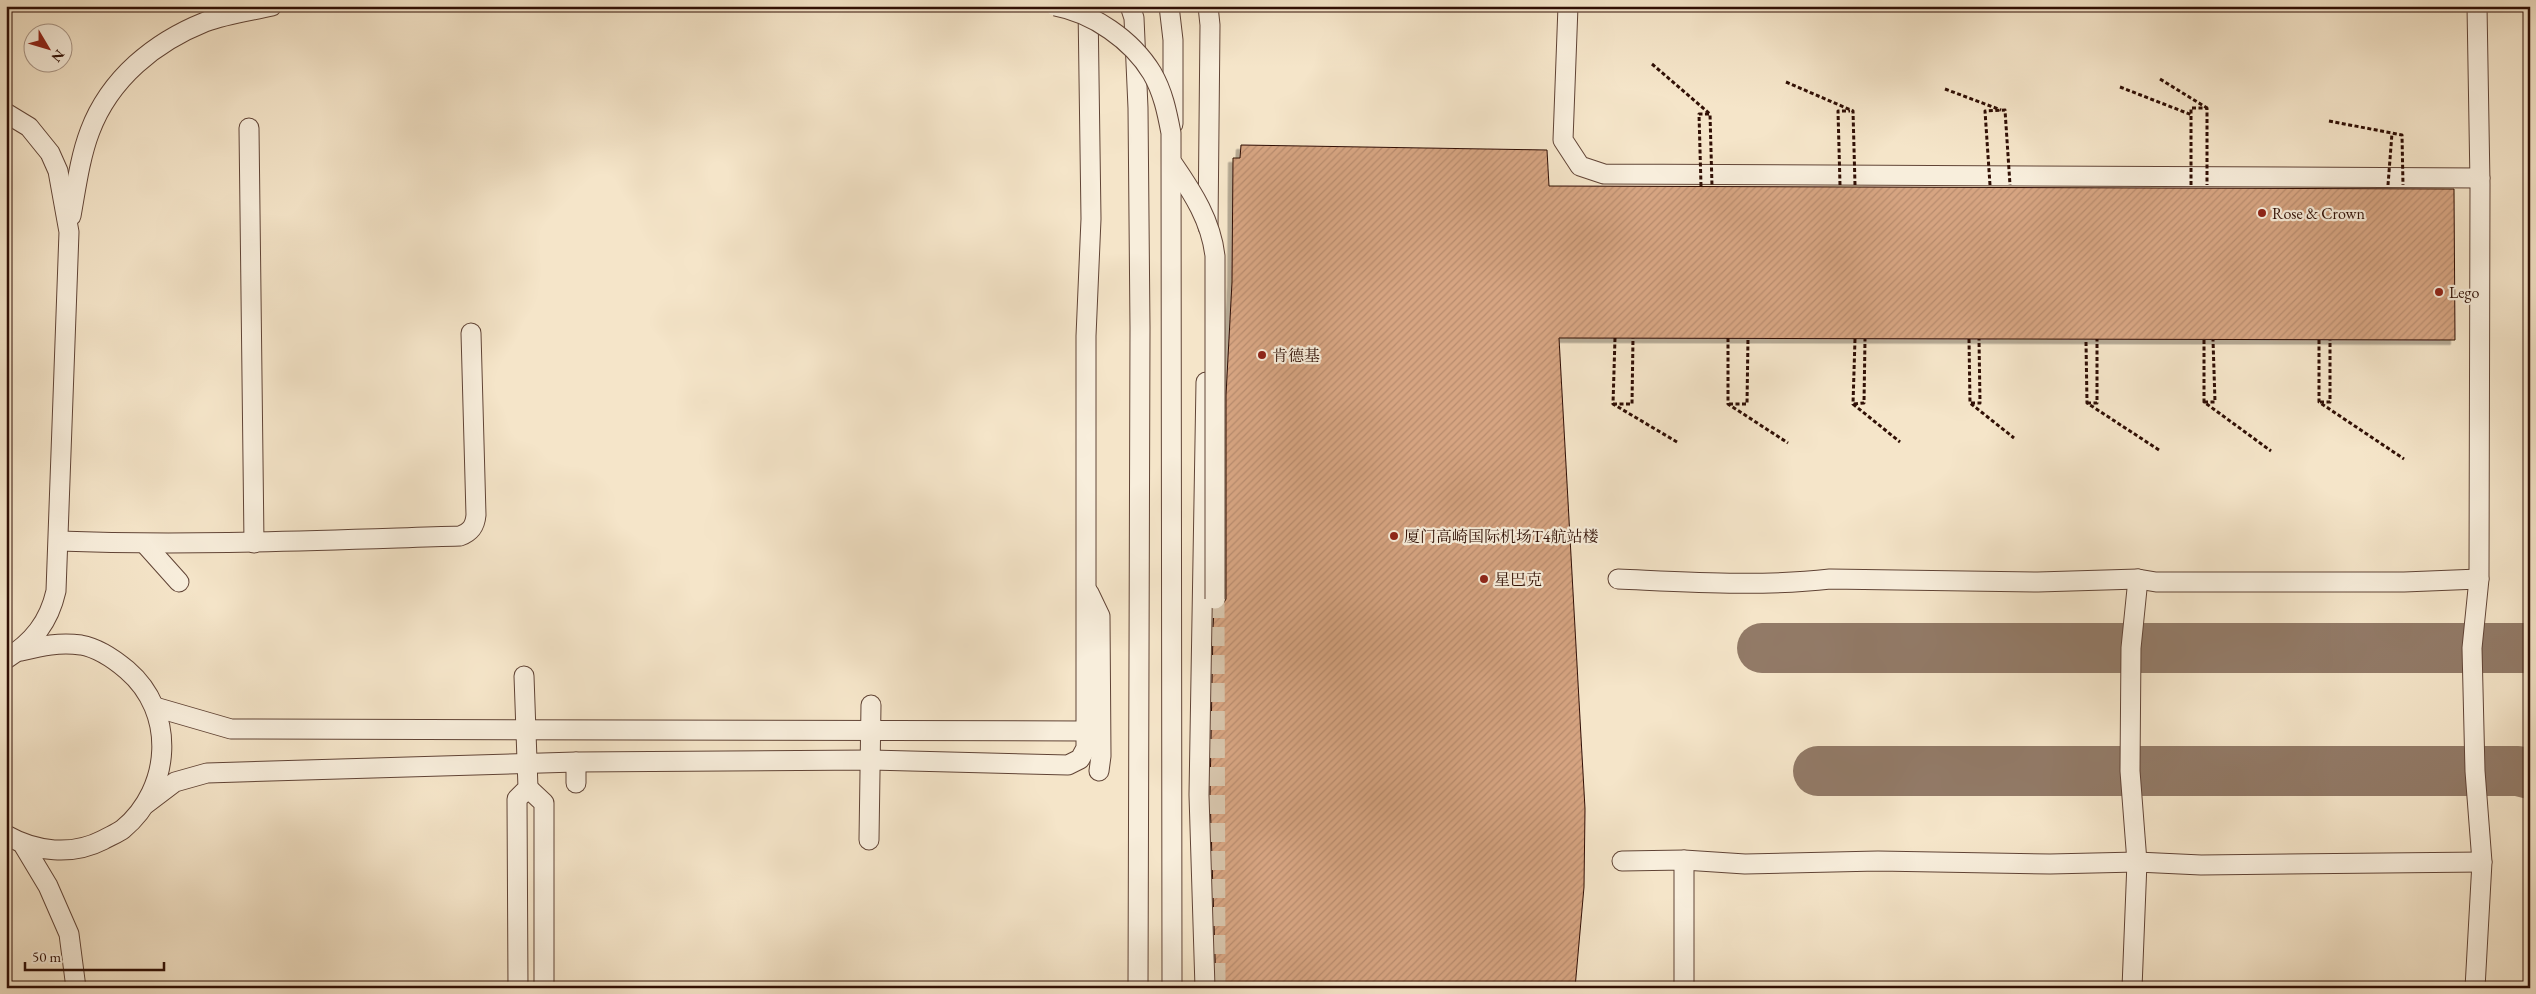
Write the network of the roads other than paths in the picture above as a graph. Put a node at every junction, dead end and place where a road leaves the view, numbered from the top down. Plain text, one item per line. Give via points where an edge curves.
1 (272, 6) edge
2 (1055, 6) edge
3 (1088, 6) edge
4 (1130, 6) edge
5 (1169, 6) edge
6 (1208, 6) edge
7 (1568, 6) edge
8 (2477, 6) edge
9 (6, 113) edge
10 (249, 128) dead end
11 (1173, 164) junction
12 (2480, 178) junction
13 (69, 232) junction
14 (471, 333) dead end
15 (59, 541) junction
16 (254, 543) junction
17 (145, 544) junction
18 (1618, 579) dead end
19 (2138, 579) junction
20 (2479, 579) junction
21 (179, 582) dead end
22 (1087, 589) junction
23 (1215, 599) tunnel mouth
24 (12, 656) edge
25 (524, 676) dead end
26 (870, 705) dead end
27 (156, 708) junction
28 (527, 730) junction
29 (870, 730) junction
30 (1086, 731) junction
31 (871, 760) junction
32 (576, 762) junction
33 (527, 763) junction
34 (1099, 771) dead end
35 (576, 783) dead end
36 (528, 788) junction
37 (146, 804) junction
38 (6, 836) edge
39 (869, 840) dead end
40 (24, 846) junction
41 (1684, 860) junction
42 (1622, 861) dead end
43 (2137, 862) junction
44 (2482, 862) junction
45 (76, 988) edge
46 (518, 988) edge
47 (544, 988) edge
48 (1138, 988) edge
49 (1164, 988) edge
50 (1172, 988) edge
51 (1205, 988) edge
52 (1684, 988) edge
53 (2132, 988) edge
54 (2475, 988) edge

1 - 13 street via 207,22 183,33 156,48 124,75 90,131
2 - 11 street, bridge via 1087,17 1118,36 1152,73 1165,102 1172,132
3 - 22 street via 1091,219 1086,336
4 - 48 street via 1134,18 1138,108 1140,328
5 - 49 street via 1174,40
6 - 51 street via 1210,67 1199,795
7 - 12 street via 1563,140 1580,166 1604,174
8 - 12 street
9 - 13 street via 29,128 50,153 58,171
10 - 16 street
11 - 23 street, bridge via 1196,197 1213,238 1216,256
11 - 50 street, bridge
12 - 20 street
13 - 15 street
14 - 16 street via 476,515 472,530 460,536
15 - 17 street
15 - 24 street via 52,609 37,635
16 - 17 street
17 - 21 street
18 - 19 street via 2038,582
19 - 20 street via 2156,582 2404,582
19 - 43 street via 2130,648 2130,771
20 - 44 street via 2472,648 2475,771
22 - 30 street
22 - 34 street via 1100,616
24 - 27 street via 50,644 83,646 113,658 138,679
25 - 28 street
26 - 29 street
27 - 28 street via 231,729
27 - 37 street via 162,732 163,757 157,781
28 - 29 street
28 - 33 street
29 - 30 street
29 - 31 street
30 - 31 street via 1085,754 1068,765
31 - 32 street
31 - 39 street
32 - 33 street
32 - 35 street
33 - 36 street
33 - 37 street via 207,773 175,782
36 - 46 street via 517,798
36 - 47 street via 544,803
37 - 40 street via 123,829 92,846 58,852
38 - 40 street
40 - 45 street via 48,886 69,934
41 - 42 street
41 - 43 street via 1745,864
41 - 52 street
43 - 44 street via 2200,865
43 - 53 street
44 - 54 street

